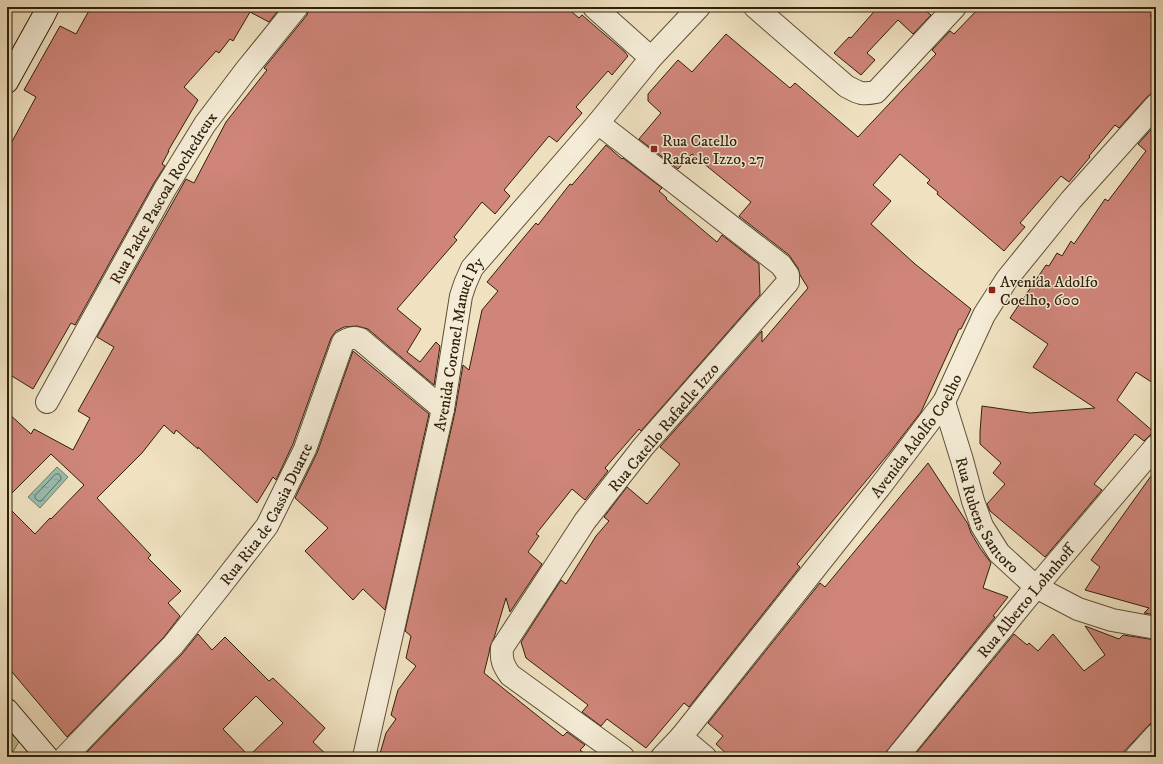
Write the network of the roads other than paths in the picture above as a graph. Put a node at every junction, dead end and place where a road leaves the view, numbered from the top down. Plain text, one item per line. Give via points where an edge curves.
1 (48, 7) edge
2 (297, 7) edge
3 (594, 7) edge
4 (699, 7) edge
5 (755, 7) edge
6 (955, 7) edge
7 (651, 58) junction
8 (7, 82) edge
9 (1156, 105) edge
10 (598, 123) junction
11 (48, 402) dead end
12 (944, 402) junction
13 (443, 409) junction
14 (1156, 446) edge
15 (1036, 587) junction
16 (1156, 628) edge
17 (7, 710) edge
18 (1156, 735) edge
19 (680, 737) junction
20 (47, 757) edge
21 (65, 757) edge
22 (364, 757) edge
23 (623, 757) edge
24 (662, 757) edge
25 (705, 757) edge
26 (897, 757) edge
27 (1136, 757) edge

1 - 8 street
2 - 11 street, Rua Padre Pascoal Rochedreux via 205,124 165,189
3 - 7 street
4 - 7 street, Avenida Coronel Manuel Py
5 - 6 street via 846,86 865,94 876,92
7 - 10 street, Avenida Coronel Manuel Py
9 - 12 street, Avenida Adolfo Coelho via 1071,200 1006,279 984,315
10 - 13 street, Avenida Coronel Manuel Py via 472,268 461,296
10 - 23 street, Rua Catello Rafaelle Izzo via 781,265 788,275 788,282 643,447 585,521 502,648 504,665 510,674
12 - 15 street, Rua Rubens Santoro via 982,526 999,553
12 - 19 street, Avenida Adolfo Coelho via 879,488
13 - 21 street, Rua Rita de Cassia Duarte via 360,339 355,337 343,342 305,449 267,526 173,645
13 - 22 street, Avenida Coronel Manuel Py
14 - 15 street, Rua Alberto Lohnhoff
15 - 16 street, Rua Rubens Santoro via 1078,609 1112,620
15 - 26 street, Rua Alberto Lohnhoff
17 - 20 street
18 - 27 street
19 - 24 street, Avenida Adolfo Coelho
19 - 25 street

